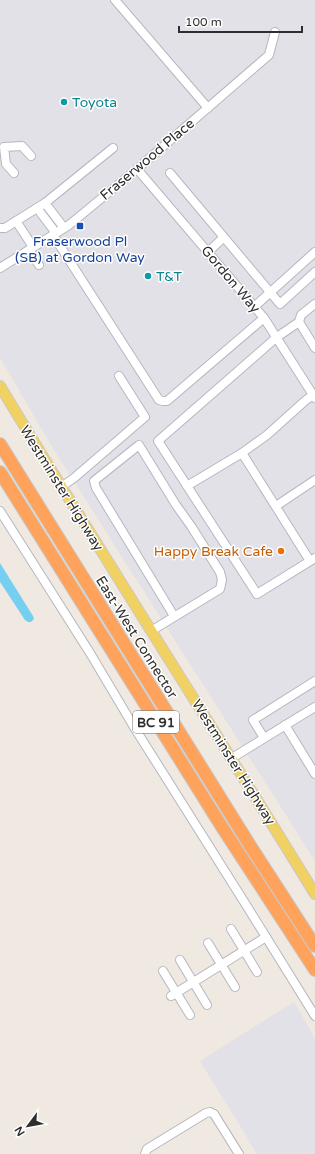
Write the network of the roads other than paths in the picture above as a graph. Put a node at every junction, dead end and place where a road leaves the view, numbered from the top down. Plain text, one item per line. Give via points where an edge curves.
1 (115, 0) edge
2 (275, 32) dead end
3 (208, 108) junction
4 (2, 145) edge
5 (113, 148) dead end
6 (31, 156) dead end
7 (137, 169) junction
8 (14, 173) dead end
9 (170, 173) dead end
10 (45, 203) junction
11 (37, 208) junction
12 (16, 221) junction
13 (0, 228) edge
14 (64, 228) junction
15 (55, 234) junction
16 (223, 238) junction
17 (31, 248) junction
18 (208, 252) junction
19 (315, 252) edge
20 (39, 265) dead end
21 (0, 268) edge
22 (315, 272) edge
23 (270, 292) junction
24 (315, 304) edge
25 (254, 307) junction
26 (264, 318) junction
27 (299, 322) junction
28 (277, 337) junction
29 (315, 348) edge
30 (119, 376) dead end
31 (0, 386) edge
32 (314, 396) edge
33 (0, 444) edge
34 (242, 453) junction
35 (0, 472) edge
36 (315, 480) edge
37 (187, 486) junction
38 (61, 487) junction
39 (276, 506) junction
40 (0, 511) edge
41 (313, 560) edge
42 (174, 616) junction
43 (151, 631) junction
44 (315, 680) edge
45 (315, 707) edge
46 (285, 725) junction
47 (264, 738) junction
48 (232, 758) junction
49 (315, 774) edge
50 (315, 894) edge
51 (231, 929) dead end
52 (266, 937) junction
53 (208, 943) dead end
54 (315, 946) edge
55 (244, 951) junction
56 (180, 960) dead end
57 (221, 965) junction
58 (315, 970) edge
59 (162, 971) dead end
60 (257, 972) dead end
61 (194, 982) junction
62 (235, 988) dead end
63 (174, 994) junction
64 (207, 1004) dead end
65 (190, 1015) dead end
66 (315, 1016) edge
67 (145, 1154) edge
68 (239, 1154) edge

1 - 3 street
2 - 3 street, Fraserwood Place via 269,55
3 - 7 street, Fraserwood Place
4 - 6 street via 22,146
4 - 8 street via 6,164
5 - 10 street
7 - 14 street, Fraserwood Place
7 - 18 street, Gordon Way
9 - 16 street
10 - 11 street
10 - 14 street
11 - 12 street
11 - 15 street
12 - 13 street via 5,228
12 - 17 street
14 - 15 street, Fraserwood Place
15 - 17 street, Fraserwood Place
15 - 26 street via 155,394 163,402
16 - 18 street
16 - 23 street
17 - 20 street
17 - 21 street, Fraserwood Place
18 - 25 street, Gordon Way
19 - 23 street
22 - 23 street via 280,304
23 - 25 street
24 - 27 street via 301,315
25 - 26 street, Gordon Way
26 - 28 street, Gordon Way
27 - 28 street
27 - 29 street
28 - 32 street, Gordon Way
28 - 37 street via 158,441
30 - 38 street via 145,417
31 - 38 main road, Westminster Highway
32 - 34 street
33 - 54 highway, East-West Connector / BC 91 via 251,848
34 - 37 street
34 - 39 street
35 - 58 highway, East-West Connector / BC 91 via 222,827
36 - 39 street
37 - 41 street via 257,594
38 - 43 main road, Westminster Highway
39 - 41 street
40 - 52 street
42 - 42 street via 220,589 222,580 220,572 139,445 94,481
42 - 43 street
43 - 48 main road, Westminster Highway
44 - 47 street via 253,720
45 - 46 street
46 - 47 street
46 - 49 street
47 - 48 street
48 - 50 main road, Westminster Highway
51 - 55 street
52 - 55 street
52 - 66 street
53 - 57 street
55 - 57 street
55 - 60 street
56 - 61 street
57 - 61 street
57 - 62 street
59 - 63 street
61 - 63 street
61 - 64 street
63 - 65 street
67 - 68 street via 147,1149 210,1112 214,1114

